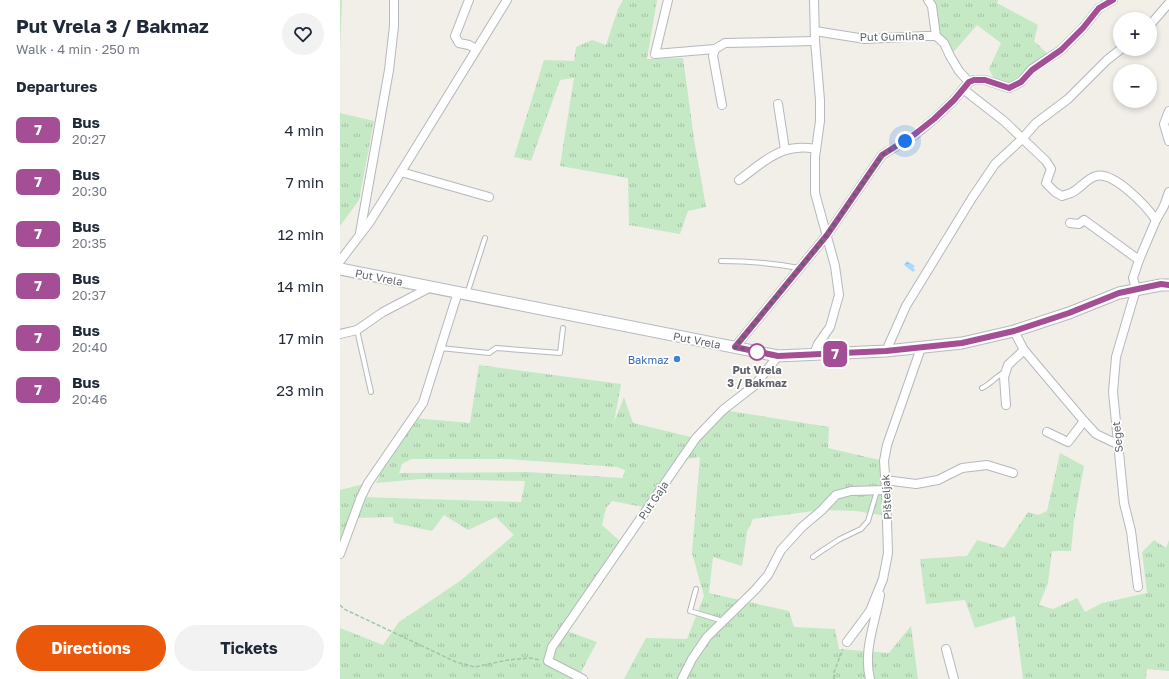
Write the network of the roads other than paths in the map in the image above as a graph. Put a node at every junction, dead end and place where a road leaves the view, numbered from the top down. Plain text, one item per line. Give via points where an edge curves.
1 (394, 0) edge
2 (468, 0) edge
3 (507, 0) edge
4 (668, 0) edge
5 (814, 0) edge
6 (928, 0) edge
7 (1113, 0) edge
8 (1169, 3) edge
9 (1157, 17) edge
10 (815, 31) junction
11 (936, 36) junction
12 (815, 41) junction
13 (476, 49) junction
14 (715, 49) junction
15 (1113, 55) edge
16 (969, 82) junction
17 (963, 89) junction
18 (778, 104) dead end
19 (722, 105) dead end
20 (1169, 111) edge
21 (1022, 139) junction
22 (1169, 141) edge
23 (816, 149) junction
24 (785, 150) junction
25 (401, 172) junction
26 (739, 180) dead end
27 (1169, 192) edge
28 (489, 197) dead end
29 (1156, 220) junction
30 (1070, 223) dead end
31 (360, 234) junction
32 (827, 235) junction
33 (485, 238) dead end
34 (1139, 260) junction
35 (340, 261) edge
36 (721, 261) dead end
37 (799, 268) junction
38 (340, 269) edge
39 (1169, 285) edge
40 (431, 287) junction
41 (1136, 289) junction
42 (463, 293) junction
43 (563, 328) dead end
44 (357, 330) junction
45 (1014, 331) junction
46 (340, 334) edge
47 (735, 347) junction
48 (440, 348) junction
49 (921, 348) junction
50 (1024, 350) junction
51 (886, 351) junction
52 (814, 354) junction
53 (778, 356) junction
54 (1006, 372) junction
55 (982, 388) dead end
56 (372, 392) dead end
57 (1006, 405) dead end
58 (1084, 421) junction
59 (1047, 432) dead end
60 (1117, 444) junction
61 (1013, 473) dead end
62 (885, 480) junction
63 (886, 490) junction
64 (877, 491) junction
65 (340, 554) edge
66 (813, 557) dead end
67 (883, 579) junction
68 (1138, 587) dead end
69 (696, 589) dead end
70 (723, 621) junction
71 (847, 642) road end
72 (946, 649) dead end
73 (583, 679) edge
74 (682, 679) edge
75 (870, 679) edge
76 (954, 679) edge

1 - 31 street via 389,70
2 - 13 street via 455,36 459,43
3 - 13 street
4 - 14 street via 655,54
5 - 10 street
6 - 11 street via 932,6
7 - 16 street via 1099,8 1061,50 1032,70 1021,82 1009,88 985,80
8 - 9 street
10 - 11 street, Put Gumlina via 865,39
10 - 12 street
11 - 16 street, Put Gumlina via 944,43 959,71
12 - 14 street via 725,43
12 - 23 street via 820,100
13 - 25 street
14 - 19 street via 713,56
15 - 21 street via 1068,99 1036,123
16 - 17 street
17 - 21 street via 1004,121
17 - 32 street via 934,119 882,155
18 - 24 street
20 - 22 street via 1164,124
21 - 29 street via 1051,169 1046,183 1055,192 1062,196 1097,176 1105,176 1130,192 1147,207
21 - 51 street via 995,164 972,198 906,306
23 - 24 street
23 - 32 street via 815,193
24 - 26 street
25 - 28 street
25 - 31 street
27 - 29 street, Seget
29 - 34 street, Seget
30 - 34 street via 1079,224 1084,220
31 - 35 street
32 - 37 street
32 - 52 street via 839,296 830,327
33 - 42 lane
34 - 41 street, Seget via 1133,278
36 - 37 lane via 757,262
37 - 47 street
38 - 40 main road, Put Vrela
39 - 41 main road, Put Vrela
40 - 42 main road, Put Vrela
40 - 44 street via 383,312
41 - 45 main road, Put Vrela
41 - 60 street, Seget via 1116,357 1113,392
42 - 47 main road, Put Vrela
42 - 48 street
43 - 48 lane via 560,353 496,348 489,353
44 - 46 street
44 - 56 lane
45 - 49 main road, Put Vrela via 962,343
45 - 50 street
47 - 53 main road, Put Vrela
48 - 65 street via 423,403 368,483
49 - 51 main road, Put Vrela
49 - 62 street, Pišteljak via 887,445 884,461
50 - 54 street via 1008,365
50 - 58 street
51 - 52 main road, Put Vrela
52 - 53 main road, Put Vrela
53 - 73 street, Put Gaja via 754,385 723,410 696,438 552,647 548,662
54 - 55 lane
54 - 57 street
58 - 59 street via 1068,442
58 - 60 street via 1096,434
60 - 68 street, Seget
61 - 62 street via 987,465 962,468 938,480 916,484
62 - 63 street, Pišteljak
63 - 64 street
63 - 67 street, Pišteljak via 888,554
64 - 66 lane via 868,521 861,529
64 - 70 street via 836,495 781,550 768,575
67 - 71 street, Pišteljak via 870,611
67 - 75 street via 867,653
69 - 70 lane via 690,611
70 - 74 street via 707,637
72 - 76 street

